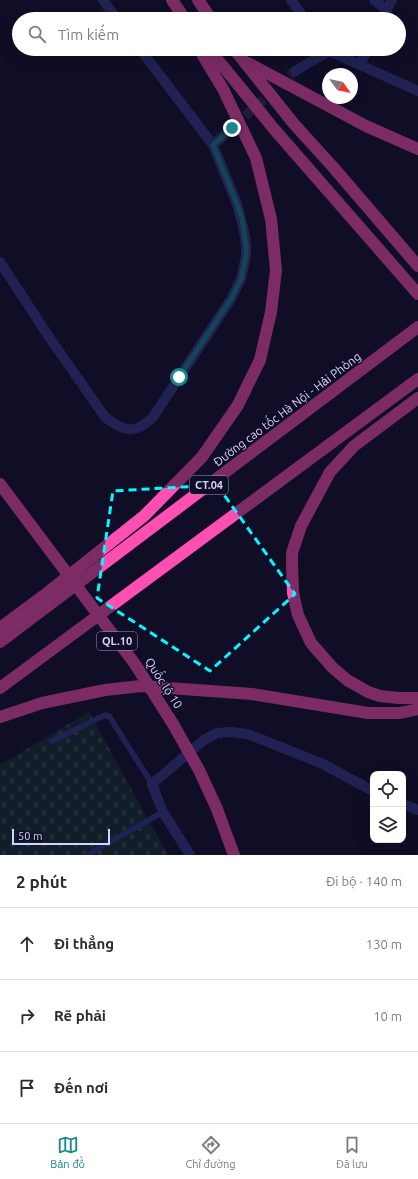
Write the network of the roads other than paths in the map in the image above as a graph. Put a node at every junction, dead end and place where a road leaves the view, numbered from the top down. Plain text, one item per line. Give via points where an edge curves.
1 (103, 0) edge
2 (172, 0) edge
3 (198, 0) edge
4 (291, 0) edge
5 (374, 0) edge
6 (392, 0) edge
7 (387, 10) joint
8 (112, 12) edge
9 (180, 12) edge
10 (206, 12) edge
11 (300, 12) edge
12 (145, 56) edge
13 (204, 56) edge
14 (215, 56) edge
15 (239, 56) edge
16 (319, 56) edge
17 (342, 56) edge
18 (364, 56) edge
19 (242, 60) junction
20 (360, 64) junction
21 (295, 71) tunnel mouth
22 (418, 91) edge
23 (232, 128) tunnel mouth
24 (213, 145) junction
25 (418, 149) edge
26 (0, 262) edge
27 (418, 266) edge
28 (418, 294) edge
29 (418, 327) edge
30 (418, 379) edge
31 (418, 398) edge
32 (0, 484) edge
33 (0, 628) edge
34 (0, 642) edge
35 (0, 688) edge
36 (418, 698) edge
37 (418, 709) edge
38 (0, 717) edge
39 (52, 741) dead end
40 (152, 784) junction
41 (370, 789) edge
42 (406, 805) edge
43 (418, 810) edge
44 (163, 812) junction
45 (87, 855) edge
46 (190, 855) edge
47 (234, 855) edge

1 - 8 street
2 - 9 highway
3 - 10 highway
4 - 11 street
5 - 7 street
6 - 7 street
12 - 24 street
13 - 33 highway via 256,158 271,219 276,270 271,312 260,360 238,405 202,457 144,516
14 - 28 highway via 274,129
15 - 19 highway
16 - 21 street
17 - 20 street
18 - 20 street
19 - 25 highway via 366,126
19 - 27 highway via 294,124
20 - 22 street
23 - 24 street
24 - 26 street via 242,219 246,245 244,268 231,299 146,424 134,430 124,429 105,417
29 - 34 highway, Đường cao tốc Hà Nội - Hải Phòng / CT.04
30 - 35 highway
31 - 36 highway via 354,446 330,472 301,526 292,553 292,565 293,593 298,615 311,643 332,667 346,680 368,692 380,696
32 - 47 highway, Quốc lộ 10 / QL.10, bridge via 135,664 173,724 196,763
37 - 38 highway via 400,713 368,713 252,694 141,686 105,690 42,703
39 - 40 lane via 105,715 110,716
40 - 41 street via 204,740 217,734 232,732 247,734 323,764
40 - 44 street
42 - 43 street
44 - 45 lane
44 - 46 street

